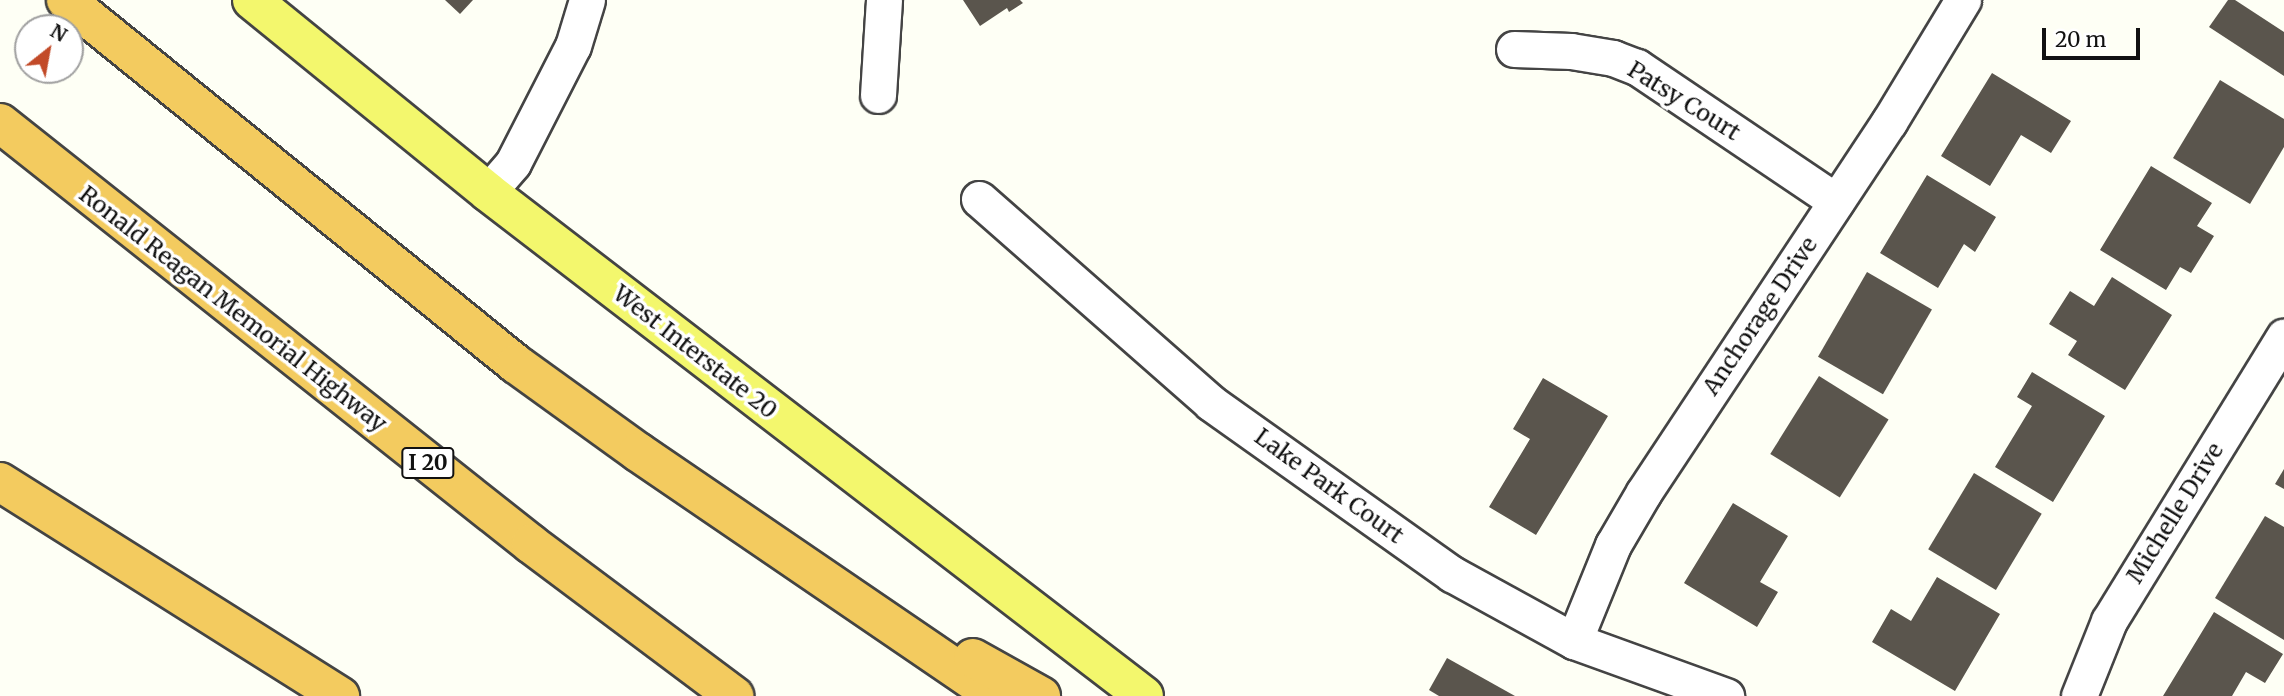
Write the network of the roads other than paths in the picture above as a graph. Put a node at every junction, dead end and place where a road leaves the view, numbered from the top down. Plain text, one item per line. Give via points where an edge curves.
1 (66, 0) edge
2 (252, 0) edge
3 (587, 0) edge
4 (884, 0) edge
5 (1963, 0) edge
6 (1514, 49) dead end
7 (878, 95) dead end
8 (0, 123) edge
9 (488, 192) junction
10 (979, 200) dead end
11 (1836, 201) junction
12 (2284, 336) edge
13 (0, 482) edge
14 (811, 570) junction
15 (1574, 641) junction
16 (340, 696) edge
17 (734, 696) edge
18 (996, 696) edge
19 (1041, 696) edge
20 (1144, 696) edge
21 (1726, 696) edge
22 (2079, 696) edge

1 - 14 highway via 516,364
2 - 9 main road, West Interstate 20
3 - 9 street via 573,46 513,163
4 - 7 street
5 - 11 street, Anchorage Drive
6 - 11 street, Patsy Court via 1571,51 1636,67
8 - 17 highway, Ronald Reagan Memorial Highway / I 20 via 531,544
9 - 20 main road, West Interstate 20
10 - 15 street, Lake Park Court via 1211,402 1451,574
11 - 15 street, Anchorage Drive via 1644,492 1613,545
12 - 22 street, Michelle Drive via 2109,621
13 - 16 highway
14 - 18 highway
14 - 19 highway
15 - 21 street, Lake Park Court

